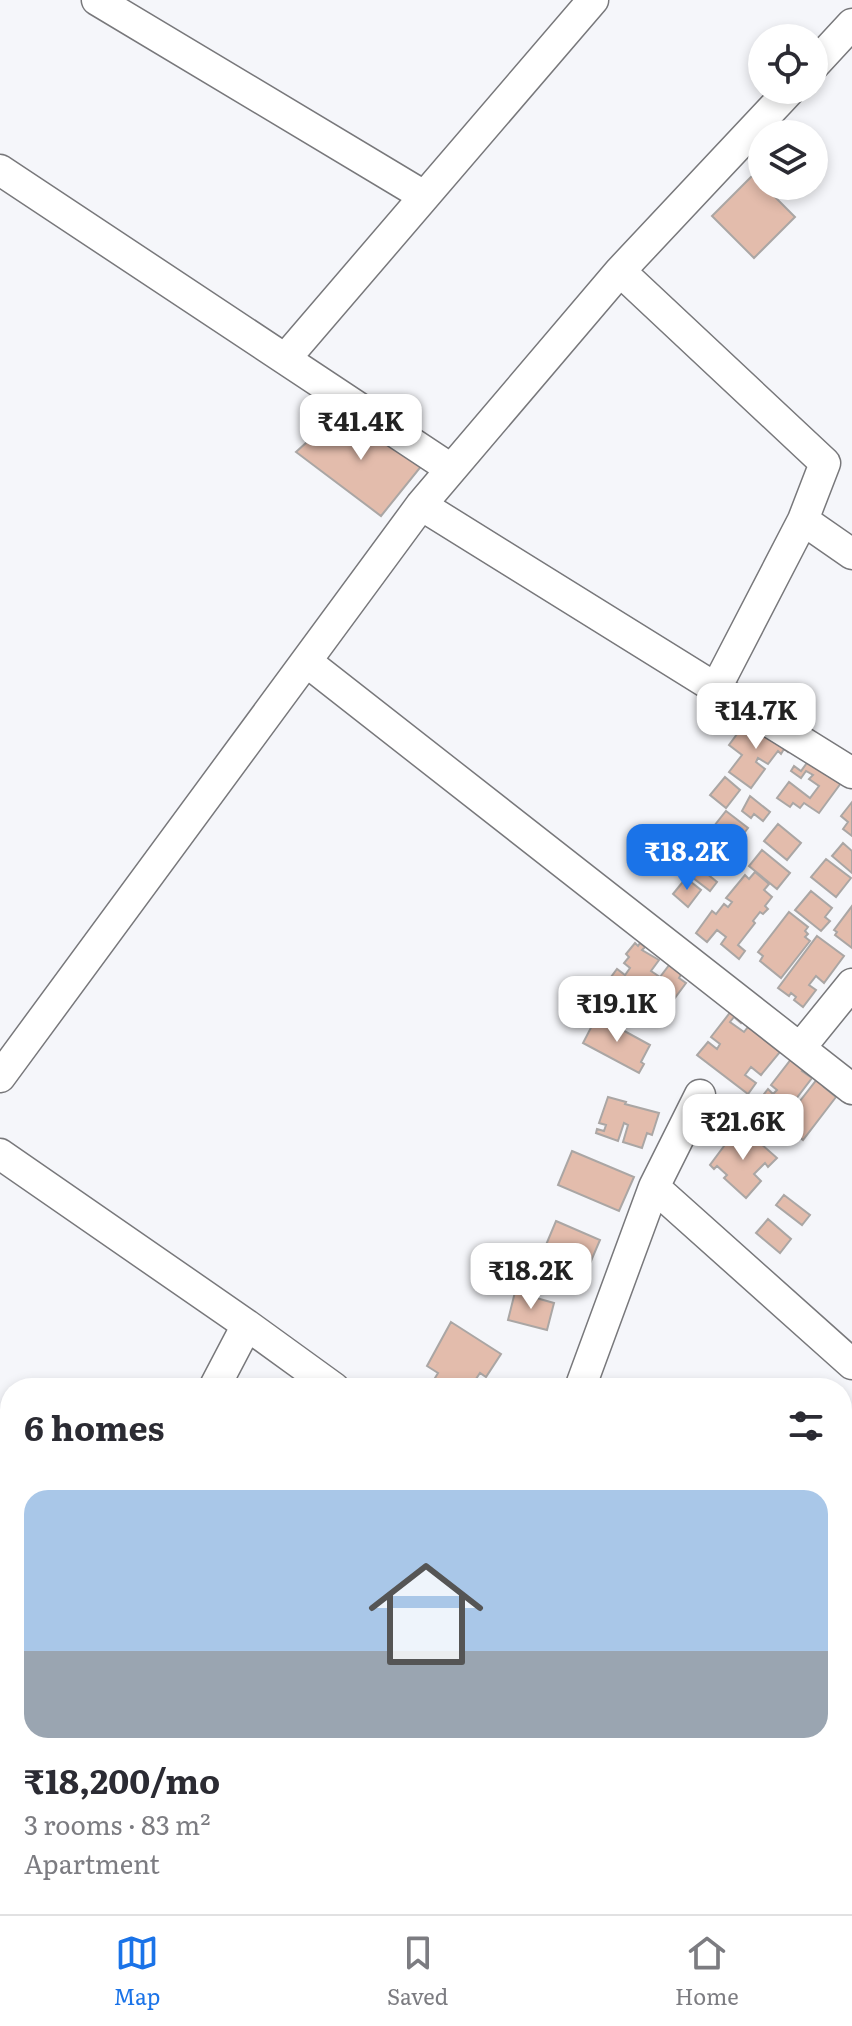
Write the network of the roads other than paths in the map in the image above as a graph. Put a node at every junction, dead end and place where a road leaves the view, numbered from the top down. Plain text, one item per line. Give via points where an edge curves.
1 (97, 0) edge
2 (593, 0) edge
3 (852, 24) edge
4 (828, 50) edge
5 (777, 104) edge
6 (0, 170) edge
7 (424, 196) junction
8 (620, 271) junction
9 (285, 359) junction
10 (451, 469) junction
11 (421, 505) junction
12 (803, 520) junction
13 (852, 554) edge
14 (307, 662) junction
15 (716, 688) junction
16 (852, 773) edge
17 (852, 984) edge
18 (800, 1048) junction
19 (0, 1077) edge
20 (852, 1089) edge
21 (700, 1095) dead end
22 (0, 1154) edge
23 (654, 1187) junction
24 (247, 1325) junction
25 (852, 1364) edge
26 (219, 1378) edge
27 (320, 1378) edge
28 (584, 1378) edge

1 - 7 street
2 - 7 street
3 - 4 street
5 - 8 street
6 - 9 street
7 - 9 street
8 - 10 street
8 - 12 street via 825,463
9 - 10 street
10 - 11 street
11 - 14 street
11 - 15 street
12 - 13 street
12 - 15 street
14 - 18 street
14 - 19 street
15 - 16 street
17 - 18 street
18 - 20 street
21 - 23 street
22 - 24 street
23 - 25 street
23 - 28 street
24 - 26 street
24 - 27 street

